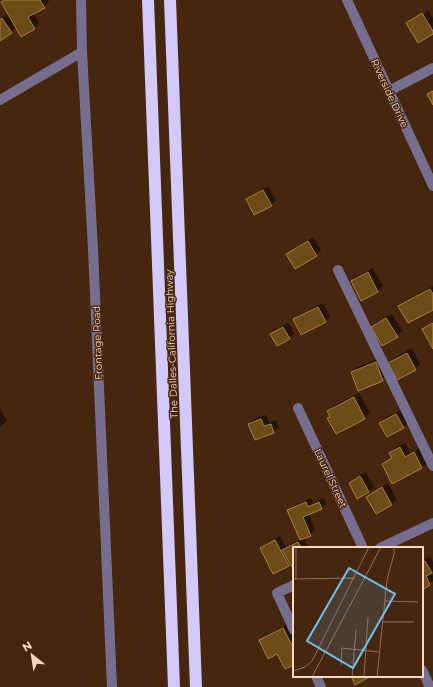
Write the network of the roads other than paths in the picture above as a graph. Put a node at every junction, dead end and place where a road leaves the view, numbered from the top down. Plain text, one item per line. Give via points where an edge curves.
1 (81, 0) edge
2 (148, 0) edge
3 (170, 0) edge
4 (347, 0) edge
5 (82, 52) junction
6 (433, 68) edge
7 (389, 91) junction
8 (0, 100) edge
9 (433, 186) edge
10 (338, 270) dead end
11 (298, 408) dead end
12 (433, 466) edge
13 (433, 523) edge
14 (363, 547) edge
15 (382, 547) edge
16 (293, 585) edge
17 (293, 628) edge
18 (423, 672) edge
19 (316, 677) edge
20 (112, 687) edge
21 (174, 687) edge
22 (196, 687) edge
23 (321, 687) edge
24 (430, 687) edge

1 - 5 street, Frontage Road
2 - 21 highway, The Dalles-California Highway
3 - 22 highway, The Dalles-California Highway
4 - 7 street, Riverside Drive
5 - 8 street
5 - 20 street, Frontage Road
6 - 7 street
7 - 9 street, Riverside Drive
10 - 12 street
11 - 14 street, Laurel Street
13 - 15 street
16 - 17 street via 277,593
18 - 24 street
19 - 23 street

